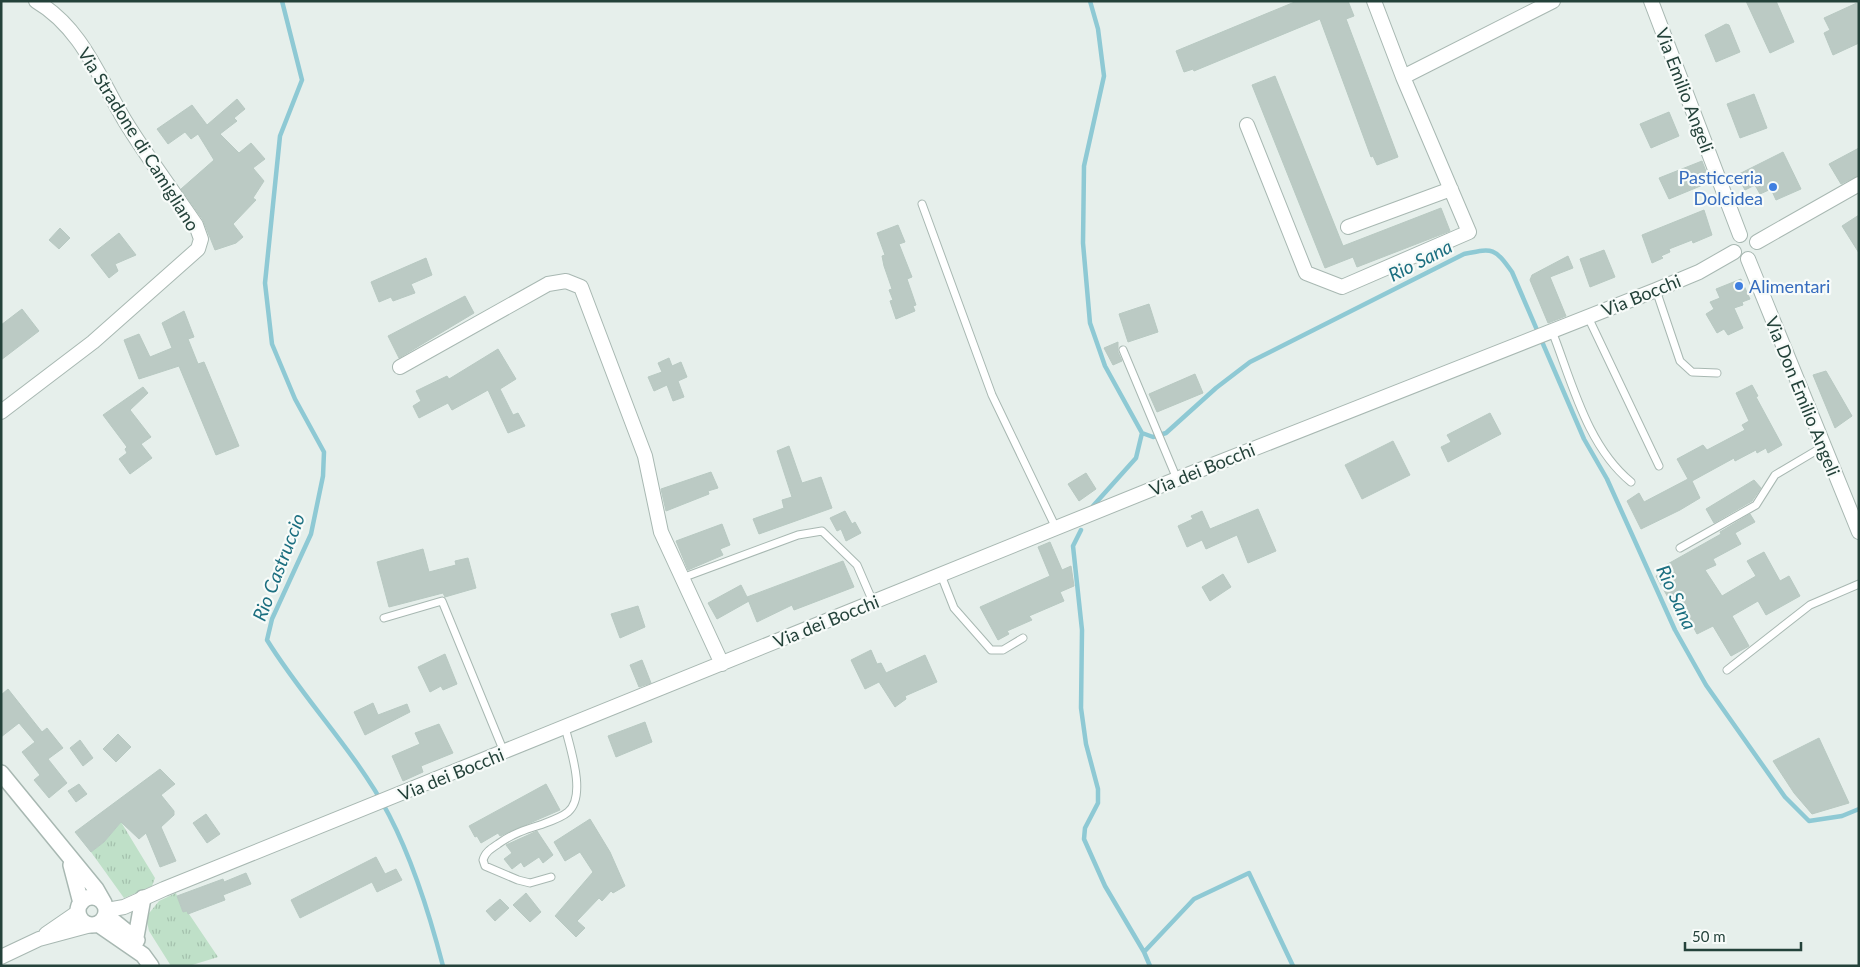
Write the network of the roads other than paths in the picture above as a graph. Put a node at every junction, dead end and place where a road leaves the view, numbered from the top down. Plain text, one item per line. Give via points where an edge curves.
1 (36, 1) edge
2 (1374, 1) edge
3 (1552, 1) edge
4 (1651, 1) edge
5 (1404, 77) junction
6 (1247, 125) dead end
7 (1859, 184) edge
8 (1451, 189) junction
9 (922, 204) dead end
10 (1348, 227) dead end
11 (1740, 235) junction
12 (1757, 242) junction
13 (1734, 252) junction
14 (1748, 259) junction
15 (1656, 290) junction
16 (1588, 317) junction
17 (1549, 332) junction
18 (1123, 350) dead end
19 (400, 367) dead end
20 (1717, 373) dead end
21 (1, 412) edge
22 (1824, 446) junction
23 (1659, 466) dead end
24 (1177, 479) junction
25 (1632, 482) dead end
26 (1056, 528) junction
27 (1859, 532) edge
28 (1680, 548) dead end
29 (941, 575) junction
30 (682, 578) junction
31 (1859, 584) edge
32 (873, 602) junction
33 (384, 618) dead end
34 (1023, 638) dead end
35 (722, 664) junction
36 (1727, 670) dead end
37 (566, 727) junction
38 (504, 752) junction
39 (1, 773) edge
40 (69, 858) junction
41 (551, 877) dead end
42 (143, 898) junction
43 (80, 907) junction
44 (101, 916) junction
45 (136, 937) junction
46 (39, 940) junction
47 (1, 957) edge
48 (147, 960) edge

1 - 21 street, Via Stradone di Camigliano via 65,23 94,63 125,122 196,225 201,239 198,249 114,324
2 - 5 street
3 - 5 street
4 - 11 street, Via Emilio Angeli
5 - 8 street
6 - 8 street via 1306,273 1342,287 1469,232
7 - 12 street
8 - 10 street
9 - 26 lane via 992,395
11 - 12 street via 1748,234
11 - 13 street via 1734,240
12 - 14 street via 1756,254
13 - 14 street via 1740,258
13 - 15 street, Via Bocchi
14 - 22 street, Via Don Emilio Angeli
15 - 16 street, Via Bocchi
15 - 20 lane via 1680,361 1692,372
16 - 17 street, Via Bocchi
16 - 23 lane
17 - 24 street, Via dei Bocchi
17 - 25 lane via 1592,430 1614,468
18 - 24 lane
19 - 30 street via 548,284 566,281 581,288 645,456 661,532
22 - 27 street, Via Don Emilio Angeli
22 - 28 lane via 1775,475 1756,505
24 - 26 street, Via dei Bocchi
26 - 29 street, Via dei Bocchi
29 - 32 street, Via dei Bocchi
29 - 34 lane via 954,608 991,650 1003,650
30 - 32 lane via 798,535 822,531 857,565
30 - 35 street
31 - 36 lane via 1810,605
32 - 35 street, Via dei Bocchi
33 - 38 lane via 442,601
35 - 37 street, Via dei Bocchi
37 - 38 street, Via dei Bocchi
37 - 41 lane via 578,785 575,803 568,812 507,837 483,860 485,866 518,880 530,883
38 - 42 street, Via dei Bocchi
39 - 40 street
40 - 43 street via 77,880
40 - 44 street via 96,889
42 - 44 street, Via dei Bocchi
42 - 45 street
43 - 44 street via 81,919
43 - 44 street via 84,900 93,897
43 - 46 street
44 - 45 street
44 - 46 street, Via dei Bocchi
44 - 48 street
45 - 48 street
46 - 47 street

